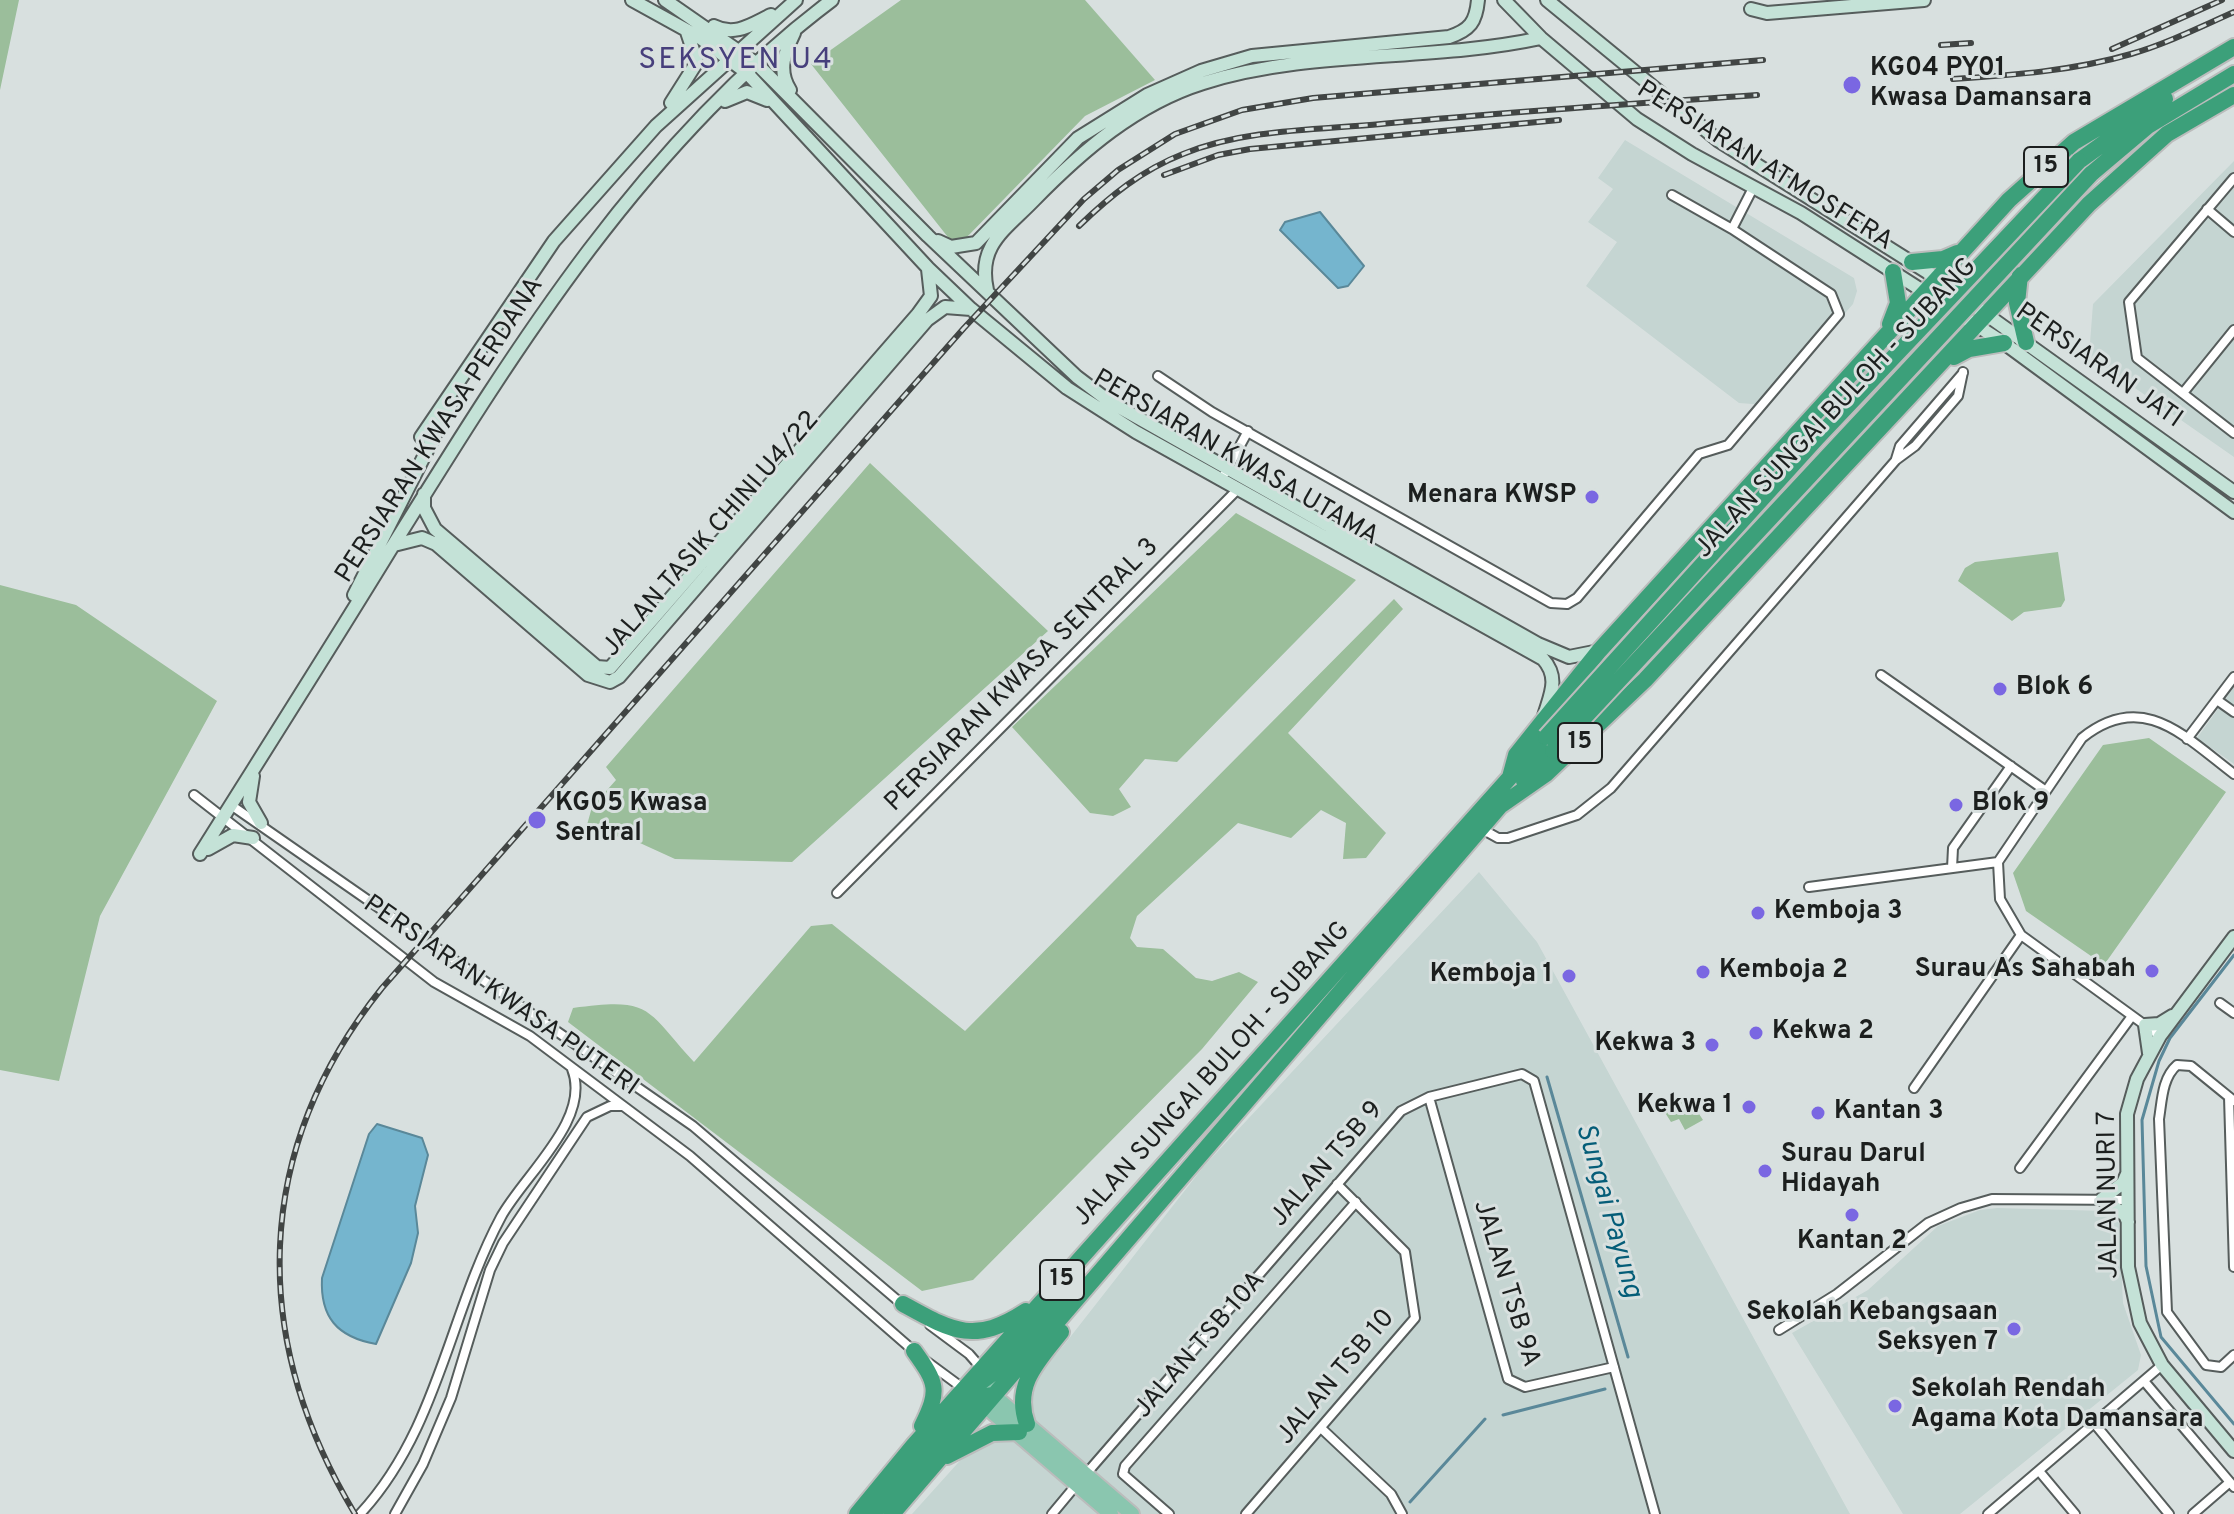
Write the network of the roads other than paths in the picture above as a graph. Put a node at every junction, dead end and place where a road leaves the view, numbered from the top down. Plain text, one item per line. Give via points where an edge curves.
1 (632, 0) edge
2 (796, 0) edge
3 (832, 0) edge
4 (1478, 0) edge
5 (1504, 0) edge
6 (1547, 0) edge
7 (1924, 0) edge
8 (667, 1) edge
9 (1752, 3) edge
10 (784, 8) junction
11 (797, 26) junction
12 (685, 29) junction
13 (1541, 38) junction
14 (2234, 50) edge
15 (734, 54) junction
16 (752, 69) junction
17 (2234, 74) edge
18 (2234, 95) edge
19 (799, 104) junction
20 (709, 110) junction
21 (785, 114) junction
22 (656, 126) junction
23 (2234, 178) edge
24 (1753, 188) junction
25 (1672, 195) dead end
26 (2207, 209) junction
27 (1732, 229) junction
28 (2234, 232) edge
29 (928, 236) junction
30 (1966, 245) junction
31 (1912, 262) junction
32 (928, 268) junction
33 (1893, 272) junction
34 (2020, 275) junction
35 (1930, 286) junction
36 (987, 290) junction
37 (971, 309) junction
38 (1981, 320) junction
39 (1899, 321) junction
40 (2234, 330) edge
41 (1882, 340) junction
42 (2026, 342) junction
43 (2004, 343) junction
44 (1945, 362) junction
45 (464, 374) junction
46 (1158, 376) dead end
47 (1931, 377) junction
48 (2183, 393) junction
49 (1248, 431) junction
50 (2234, 433) edge
51 (421, 437) dead end
52 (1896, 460) junction
53 (1229, 466) junction
54 (1222, 478) junction
55 (1239, 488) junction
56 (2232, 490) edge
57 (424, 491) junction
58 (2234, 512) edge
59 (394, 545) junction
60 (332, 641) junction
61 (1599, 651) junction
62 (610, 668) junction
63 (1881, 675) dead end
64 (2234, 677) edge
65 (610, 682) junction
66 (2217, 700) junction
67 (2234, 712) edge
68 (1543, 720) junction
69 (2187, 739) junction
70 (1549, 744) junction
71 (264, 752) junction
72 (2011, 766) junction
73 (2234, 774) edge
74 (1510, 777) junction
75 (2046, 791) junction
76 (194, 795) dead end
77 (231, 805) junction
78 (1500, 806) junction
79 (224, 817) junction
80 (261, 823) junction
81 (1480, 828) junction
82 (253, 838) junction
83 (1998, 862) junction
84 (1952, 868) junction
85 (1809, 887) dead end
86 (837, 893) dead end
87 (2021, 935) junction
88 (2234, 937) edge
89 (2229, 947) edge
90 (2220, 1003) dead end
91 (2234, 1013) edge
92 (2174, 1015) junction
93 (2132, 1016) junction
94 (2145, 1025) junction
95 (2160, 1036) junction
96 (1299, 1042) junction
97 (2149, 1056) junction
98 (571, 1066) junction
99 (1914, 1088) dead end
100 (1429, 1097) junction
101 (2232, 1099) edge
102 (623, 1106) junction
103 (2020, 1168) dead end
104 (2127, 1174) junction
105 (1337, 1184) junction
106 (2102, 1199) junction
107 (2128, 1200) junction
108 (1356, 1202) junction
109 (2128, 1222) junction
110 (1124, 1244) junction
111 (2234, 1267) edge
112 (1050, 1293) junction
113 (903, 1304) junction
114 (1779, 1330) dead end
115 (914, 1351) junction
116 (2234, 1355) edge
117 (2162, 1365) junction
118 (1614, 1367) junction
119 (984, 1374) junction
120 (2144, 1381) junction
121 (979, 1397) junction
122 (2094, 1423) junction
123 (1023, 1428) junction
124 (1322, 1429) junction
125 (913, 1446) junction
126 (2234, 1451) edge
127 (935, 1464) junction
128 (2039, 1471) junction
129 (1082, 1479) junction
130 (2232, 1485) edge
131 (360, 1514) edge
132 (395, 1514) edge
133 (857, 1514) edge
134 (873, 1514) edge
135 (892, 1514) edge
136 (1052, 1514) edge
137 (1111, 1514) edge
138 (1132, 1514) edge
139 (1169, 1514) edge
140 (1246, 1514) edge
141 (1402, 1514) edge
142 (1655, 1514) edge
143 (1988, 1514) edge
144 (2075, 1514) edge
145 (2169, 1514) edge
146 (2193, 1514) edge

1 - 12 street, PERSIARAN KWASA UTAMA
2 - 10 street, PERSIARAN KWASA PERDANA
3 - 11 street, PERSIARAN KWASA PERDANA
4 - 29 street via 1470,27 1449,37 1252,56 1201,71 1147,95 1078,138 976,243 951,247
5 - 13 street, PERSIARAN ATMOSFERA
6 - 31 street, PERSIARAN ATMOSFERA via 1719,141
7 - 9 street via 1767,13
8 - 10 street via 731,32
8 - 15 street, PERSIARAN KWASA UTAMA
10 - 15 street, PERSIARAN KWASA PERDANA
11 - 16 street, PERSIARAN KWASA PERDANA
11 - 19 street via 782,74
12 - 15 street, PERSIARAN KWASA UTAMA
12 - 22 street via 697,62
13 - 24 street, PERSIARAN ATMOSFERA via 1637,119
13 - 36 street via 1255,69 1201,83 1150,105 1069,164 994,240 983,263
14 - 30 highway, JALAN SUNGAI BULOH - SUBANG / 15 via 2074,142
14 - 70 highway, JALAN SUNGAI BULOH - SUBANG, bridge via 2079,161 1817,438
15 - 16 street, PERSIARAN KWASA UTAMA
15 - 22 street, PERSIARAN KWASA PERDANA
16 - 19 street, PERSIARAN KWASA UTAMA
16 - 20 street, PERSIARAN KWASA PERDANA
16 - 21 street, PERSIARAN KWASA UTAMA
17 - 70 highway, JALAN SUNGAI BULOH - SUBANG, bridge via 2148,126 2050,214
18 - 34 highway, JALAN SUNGAI BULOH - SUBANG / 15 via 2167,134
19 - 29 street, PERSIARAN KWASA UTAMA
20 - 21 street via 747,92 760,94
20 - 57 street, PERSIARAN KWASA PERDANA via 674,145 558,290
21 - 32 street, PERSIARAN KWASA UTAMA
22 - 45 street, PERSIARAN KWASA PERDANA via 554,241
23 - 26 street
24 - 27 street
24 - 33 street, PERSIARAN ATMOSFERA
25 - 27 street
26 - 28 street
26 - 48 street via 2129,302 2137,358
27 - 49 street via 1831,294 1839,314 1728,445 1699,454 1567,604 1551,603
29 - 36 street, PERSIARAN KWASA UTAMA
30 - 31 highway via 1943,259
30 - 34 highway via 1983,273 1999,278
30 - 35 highway, JALAN SUNGAI BULOH - SUBANG / 15
31 - 35 street, PERSIARAN ATMOSFERA
32 - 37 street, PERSIARAN KWASA UTAMA
32 - 62 street, JALAN TASIK CHINI U4/22 via 931,296 918,314
33 - 35 street, PERSIARAN ATMOSFERA
33 - 41 highway via 1898,303
34 - 38 highway, JALAN SUNGAI BULOH - SUBANG / 15
34 - 42 highway via 2017,303
35 - 38 street, PERSIARAN ATMOSFERA
35 - 39 highway, JALAN SUNGAI BULOH - SUBANG / 15
36 - 53 street, PERSIARAN KWASA UTAMA via 1110,402
37 - 54 street, PERSIARAN KWASA UTAMA via 1067,388
37 - 65 street, JALAN TASIK CHINI U4/22 via 945,307 927,320
38 - 42 street, PERSIARAN JATI
38 - 43 street, PERSIARAN JATI
38 - 44 highway, JALAN SUNGAI BULOH - SUBANG / 15
39 - 41 highway, JALAN SUNGAI BULOH - SUBANG / 15
39 - 47 highway via 1917,322 1934,336
40 - 48 street
41 - 61 highway, JALAN SUNGAI BULOH - SUBANG / 15
42 - 56 street, PERSIARAN JATI
43 - 44 highway, JALAN SUNGAI BULOH - SUBANG / 15 via 1969,349
43 - 58 street, PERSIARAN JATI
44 - 47 highway, JALAN SUNGAI BULOH - SUBANG / 15
45 - 51 street, PERSIARAN KWASA PERDANA
45 - 60 street
46 - 49 street
47 - 78 highway, JALAN SUNGAI BULOH - SUBANG / 15 via 1645,680 1546,774
48 - 50 street
49 - 53 street
52 - 52 street via 1958,396 1963,372 1900,446
52 - 81 street via 1594,804 1508,838
53 - 54 street
53 - 61 street, PERSIARAN KWASA UTAMA via 1538,644 1569,657
54 - 55 street, PERSIARAN KWASA UTAMA
55 - 68 street, PERSIARAN KWASA UTAMA via 1543,659 1554,684
55 - 86 street, PERSIARAN KWASA SENTRAL 3
57 - 59 street, PERSIARAN KWASA PERDANA
57 - 62 street, JALAN TASIK CHINI U4/22 via 424,508 435,529 597,667
59 - 60 street, PERSIARAN KWASA PERDANA
59 - 65 street, JALAN TASIK CHINI U4/22 via 422,538 436,544 588,675
60 - 71 street, PERSIARAN KWASA PERDANA
61 - 68 highway, JALAN SUNGAI BULOH - SUBANG / 15
62 - 65 street
63 - 72 street
64 - 66 street
66 - 67 street
66 - 69 street
68 - 74 highway, JALAN SUNGAI BULOH - SUBANG / 15 via 1516,755
69 - 73 street
69 - 75 street via 2163,721 2140,716 2096,727 2082,738
70 - 74 highway, JALAN SUNGAI BULOH - SUBANG
70 - 78 highway, JALAN SUNGAI BULOH - SUBANG
71 - 77 street, PERSIARAN KWASA PERDANA
71 - 80 street via 249,786 249,802
72 - 75 street
72 - 84 street via 1953,848
74 - 112 highway, JALAN SUNGAI BULOH - SUBANG / 15
75 - 83 street
76 - 79 street, PERSIARAN KWASA PUTERI
77 - 79 street, PERSIARAN KWASA PERDANA
77 - 80 street, PERSIARAN KWASA PUTERI
78 - 81 highway, JALAN SUNGAI BULOH - SUBANG / 15
79 - 82 street, PERSIARAN KWASA PUTERI
79 - 82 street, PERSIARAN KWASA PERDANA via 200,854 233,835
80 - 113 street, PERSIARAN KWASA PUTERI via 693,1126
81 - 96 highway, JALAN SUNGAI BULOH - SUBANG / 15
82 - 98 street, PERSIARAN KWASA PUTERI via 434,982 530,1036
83 - 84 street
83 - 87 street via 2000,899
84 - 85 street
87 - 93 street
87 - 99 street
88 - 89 street, JALAN NURI 7
89 - 92 street, JALAN NURI 7
90 - 91 street
92 - 94 street
92 - 95 street, JALAN NURI 7
93 - 94 street
93 - 103 street
94 - 95 street
94 - 97 street
95 - 97 street, JALAN NURI 7
96 - 110 highway, JALAN SUNGAI BULOH - SUBANG / 15
96 - 119 highway via 1286,1048 1001,1367
97 - 104 street, JALAN NURI 7 via 2127,1114
98 - 102 street, PERSIARAN KWASA PUTERI
98 - 131 street via 578,1084 568,1121 496,1226 424,1414 399,1463
100 - 105 street, JALAN TSB 9 via 1401,1111
100 - 118 street, JALAN TSB 9A via 1508,1379 1525,1387
100 - 118 street, JALAN TSB 9 via 1522,1074 1534,1081
101 - 111 street
101 - 116 street via 2191,1066 2177,1065 2169,1074 2159,1119 2167,1312 2206,1365 2226,1365
102 - 115 street, PERSIARAN KWASA PUTERI via 702,1166
102 - 132 street via 587,1117 503,1243 451,1398
104 - 106 street
104 - 107 street, JALAN NURI 7
105 - 108 street, JALAN TSB 10
105 - 129 street, JALAN TSB 9
106 - 107 street
106 - 109 street
106 - 114 street via 1992,1199 1961,1208 1928,1223 1837,1294
107 - 109 street, JALAN NURI 7
108 - 124 street, JALAN TSB 10 via 1405,1252 1415,1318
108 - 139 street, JALAN TSB 10A via 1125,1466 1123,1474
109 - 117 street, JALAN NURI 7 via 2128,1267 2137,1311
110 - 121 highway, JALAN SUNGAI BULOH - SUBANG / 15
110 - 123 highway via 1120,1259 1030,1373 1022,1390
112 - 113 highway via 1008,1322 966,1333
112 - 119 highway, JALAN SUNGAI BULOH - SUBANG / 15
113 - 119 street, PERSIARAN KWASA PUTERI via 969,1354
115 - 121 street, PERSIARAN KWASA PUTERI
115 - 125 highway via 932,1376 935,1391
117 - 120 street
117 - 126 street, JALAN NURI 7
118 - 142 street, JALAN TSB 9
119 - 121 highway
119 - 121 main road
120 - 122 street
120 - 130 street
121 - 123 main road
121 - 125 highway, JALAN SUNGAI BULOH - SUBANG / 15
121 - 127 highway, JALAN SUNGAI BULOH - SUBANG / 15
121 - 134 highway
122 - 128 street
122 - 145 street
123 - 127 highway via 977,1438
123 - 129 main road
124 - 140 street, JALAN TSB 10
124 - 141 street via 1391,1494
125 - 133 highway, JALAN SUNGAI BULOH - SUBANG / 15
127 - 135 highway, JALAN SUNGAI BULOH - SUBANG / 15
128 - 143 street
128 - 144 street
129 - 136 street, JALAN TSB 9
129 - 137 main road
129 - 138 main road
130 - 146 street

